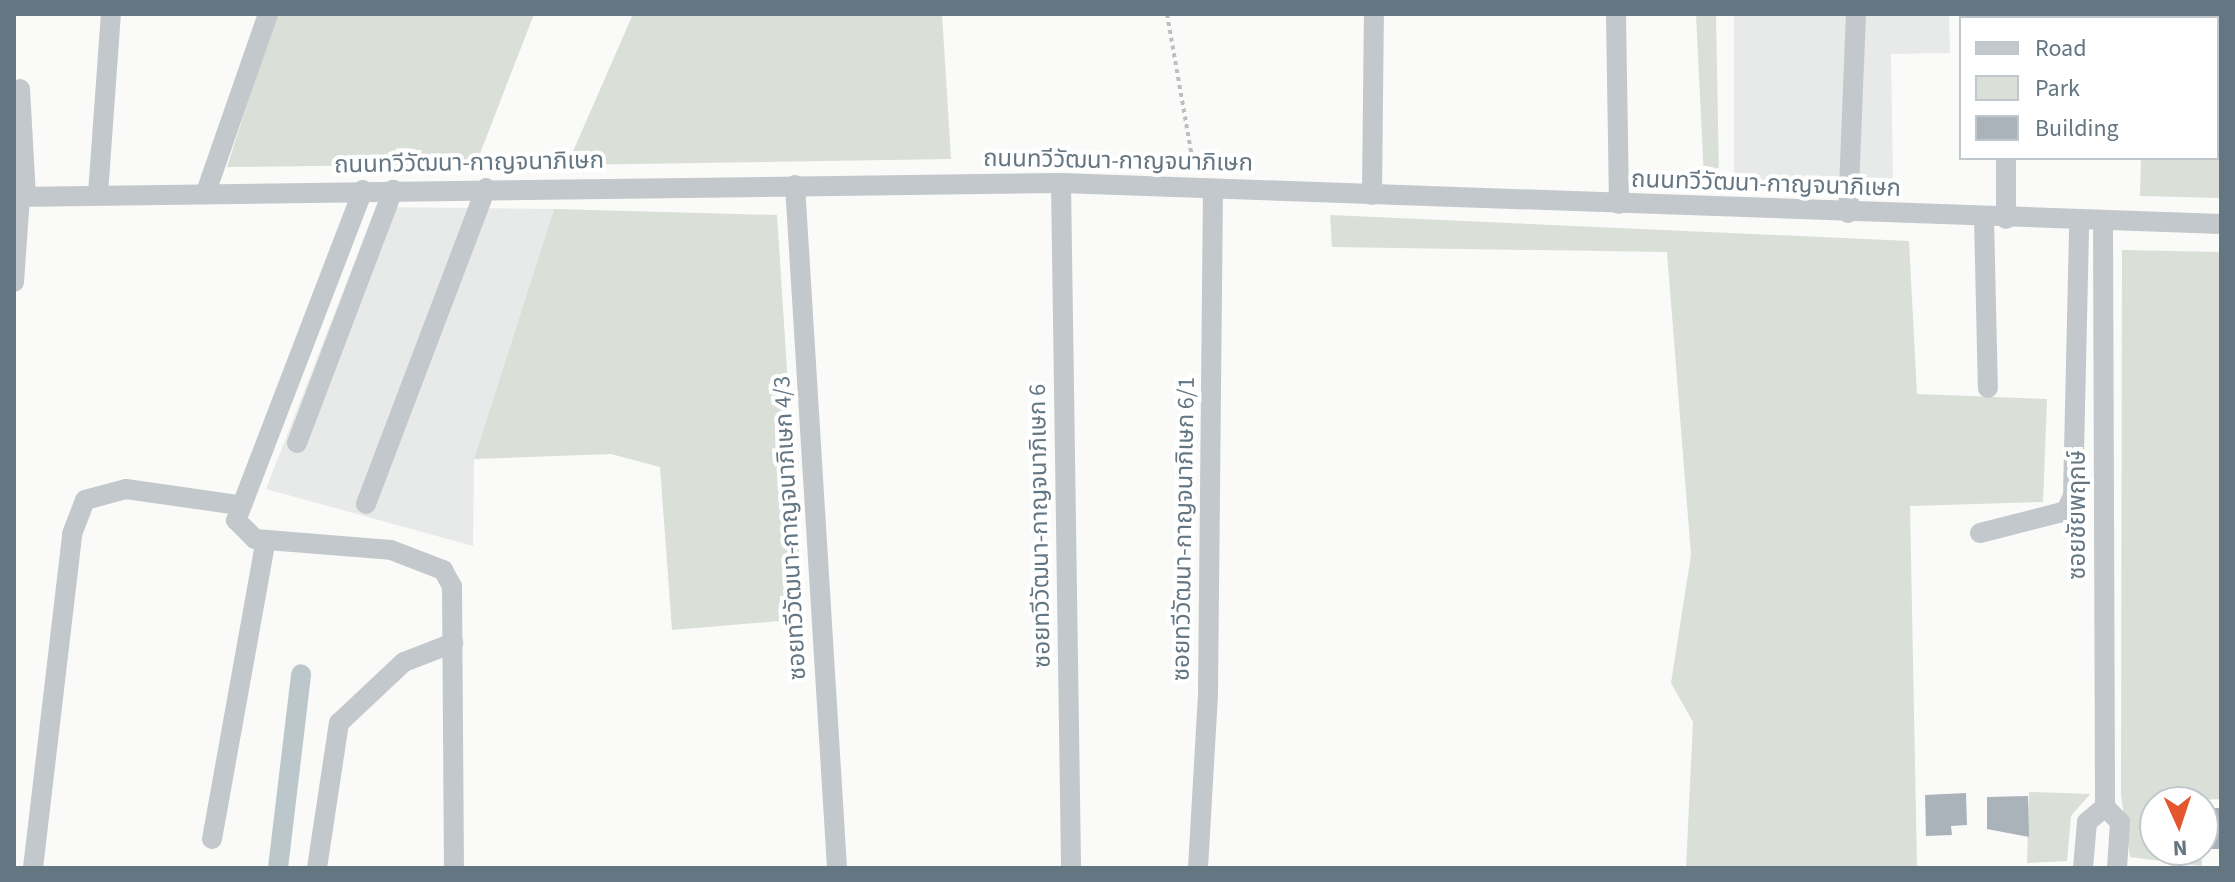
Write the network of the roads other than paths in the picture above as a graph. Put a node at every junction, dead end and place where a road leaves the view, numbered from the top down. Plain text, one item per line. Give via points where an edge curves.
1 (111, 14) edge
2 (268, 14) edge
3 (1374, 14) edge
4 (1616, 14) edge
5 (1856, 14) edge
6 (20, 89) dead end
7 (2006, 160) edge
8 (1061, 183) junction
9 (795, 185) junction
10 (486, 188) junction
11 (1205, 189) junction
12 (363, 190) junction
13 (393, 190) junction
14 (206, 192) junction
15 (98, 194) junction
16 (1372, 195) junction
17 (20, 197) edge
18 (1619, 204) junction
19 (1848, 213) junction
20 (1984, 218) junction
21 (2006, 219) junction
22 (2079, 222) junction
23 (2103, 222) junction
24 (2221, 224) edge
25 (14, 282) edge
26 (1988, 388) dead end
27 (297, 443) dead end
28 (366, 504) dead end
29 (239, 505) junction
30 (1980, 533) dead end
31 (266, 540) junction
32 (453, 643) junction
33 (2105, 807) junction
34 (212, 839) dead end
35 (33, 868) edge
36 (317, 868) edge
37 (454, 868) edge
38 (837, 868) edge
39 (1071, 868) edge
40 (1198, 868) edge
41 (2083, 868) edge
42 (2117, 868) edge

1 - 15 street
2 - 14 street
3 - 16 street
4 - 18 street
5 - 19 street
6 - 17 street
7 - 21 street
8 - 9 street, ถนนทวีวัฒนา-กาญจนาภิเษก
8 - 11 street, ถนนทวีวัฒนา-กาญจนาภิเษก
8 - 39 street, ซอยทวีวัฒนา-กาญจนาภิเษก 6
9 - 10 street, ถนนทวีวัฒนา-กาญจนาภิเษก
9 - 38 street, ซอยทวีวัฒนา-กาญจนาภิเษก 4/3
10 - 13 street, ถนนทวีวัฒนา-กาญจนาภิเษก
10 - 28 street
11 - 16 street, ถนนทวีวัฒนา-กาญจนาภิเษก
11 - 40 street, ซอยทวีวัฒนา-กาญจนาภิเษก 6/1 via 1208,692
12 - 13 street, ถนนทวีวัฒนา-กาญจนาภิเษก
12 - 14 street, ถนนทวีวัฒนา-กาญจนาภิเษก
12 - 29 street
13 - 27 street
14 - 15 street, ถนนทวีวัฒนา-กาญจนาภิเษก
15 - 17 street, ถนนทวีวัฒนา-กาญจนาภิเษก
16 - 18 street, ถนนทวีวัฒนา-กาญจนาภิเษก
17 - 25 street
18 - 19 street, ถนนทวีวัฒนา-กาญจนาภิเษก
19 - 20 street, ถนนทวีวัฒนา-กาญจนาภิเษก
20 - 21 street, ถนนทวีวัฒนา-กาญจนาภิเษก
20 - 26 street
21 - 22 street, ถนนทวีวัฒนา-กาญจนาภิเษก
22 - 23 street, ถนนทวีวัฒนา-กาญจนาภิเษก
22 - 30 street via 2073,496 2066,511
23 - 24 street, ถนนทวีวัฒนา-กาญจนาภิเษก
23 - 33 street, ซอยชัยพฤกษ์
29 - 31 street via 236,520
29 - 35 street via 126,489 85,500 72,534
31 - 32 street via 428,560 452,586
31 - 34 street
32 - 36 street via 404,662 339,723
32 - 37 street
33 - 41 street via 2087,822
33 - 42 street, ซอยชัยพฤกษ์ via 2120,822

